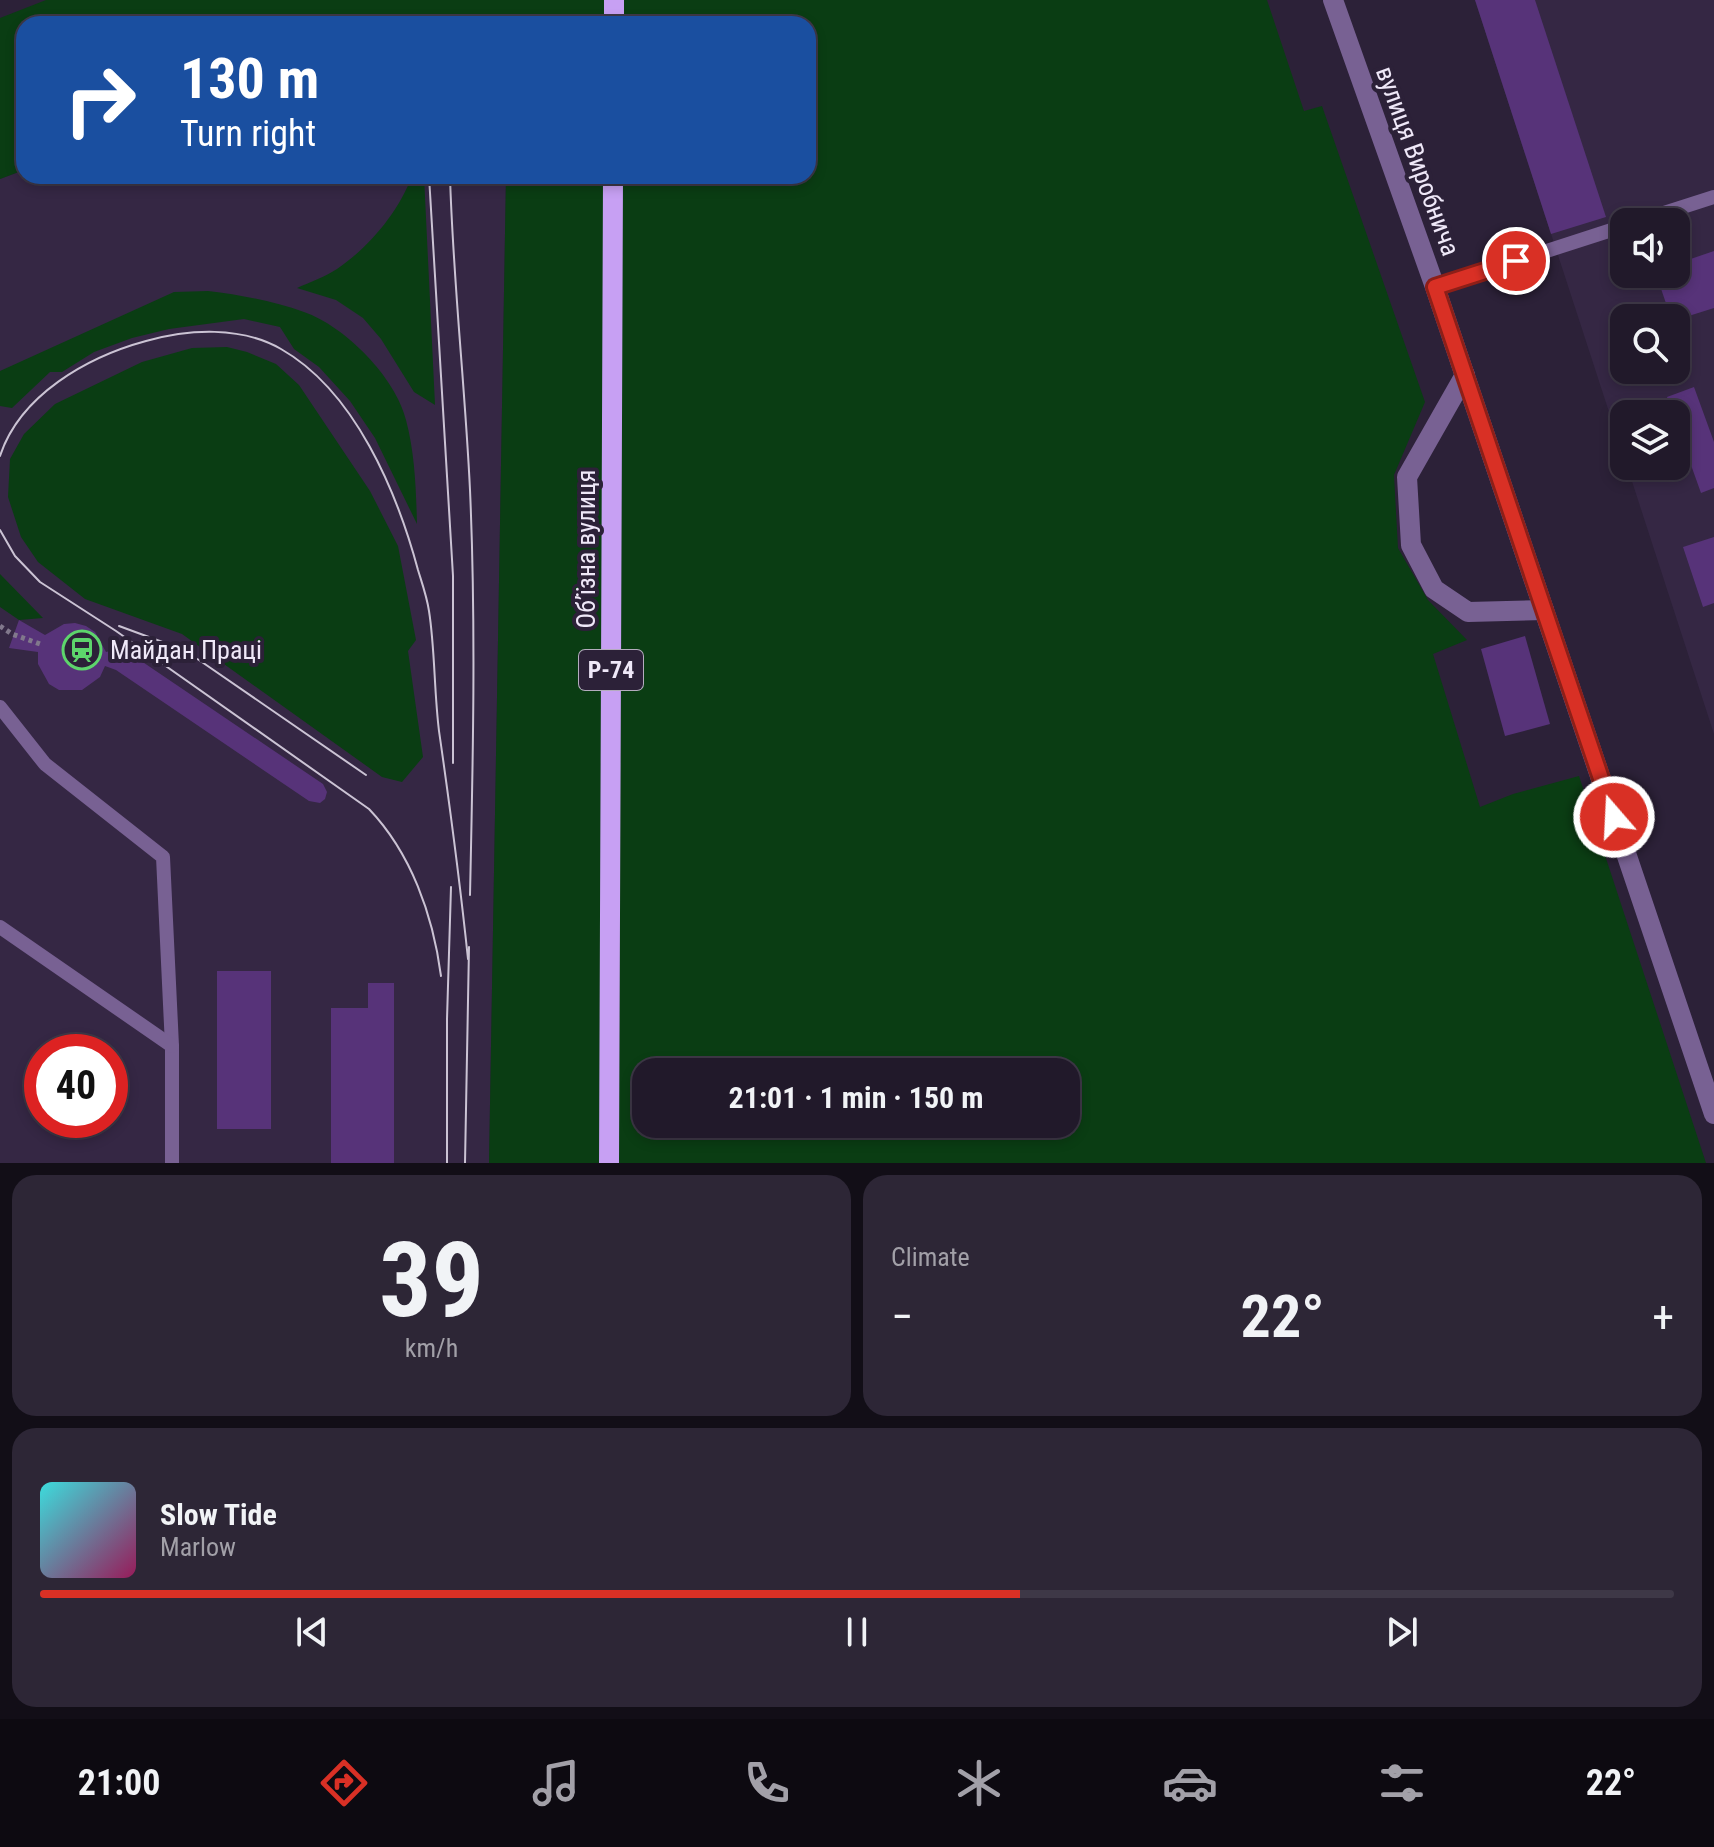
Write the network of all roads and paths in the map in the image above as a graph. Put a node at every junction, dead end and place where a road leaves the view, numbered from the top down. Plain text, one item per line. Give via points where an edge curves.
1 (1333, 0) edge
2 (613, 184) edge
3 (1714, 197) edge
4 (1680, 208) edge
5 (1610, 231) edge
6 (1435, 287) junction
7 (1465, 375) junction
8 (1544, 610) junction
9 (0, 626) edge
10 (40, 644) dead end
11 (0, 707) edge
12 (0, 927) edge
13 (172, 1046) junction
14 (1714, 1114) edge
15 (172, 1163) edge
16 (609, 1163) edge

1 - 6 street, вулиця Виробнича
2 - 16 main road, Обʼїзна вулиця / Р-74
3 - 4 lane
5 - 6 lane
6 - 7 street, вулиця Виробнича
7 - 8 street, вулиця Виробнича
7 - 8 street via 1407,477 1411,545 1434,589 1468,612
8 - 14 street, вулиця Виробнича
9 - 10 path
11 - 13 lane via 45,764 163,857
12 - 13 lane
13 - 15 lane

